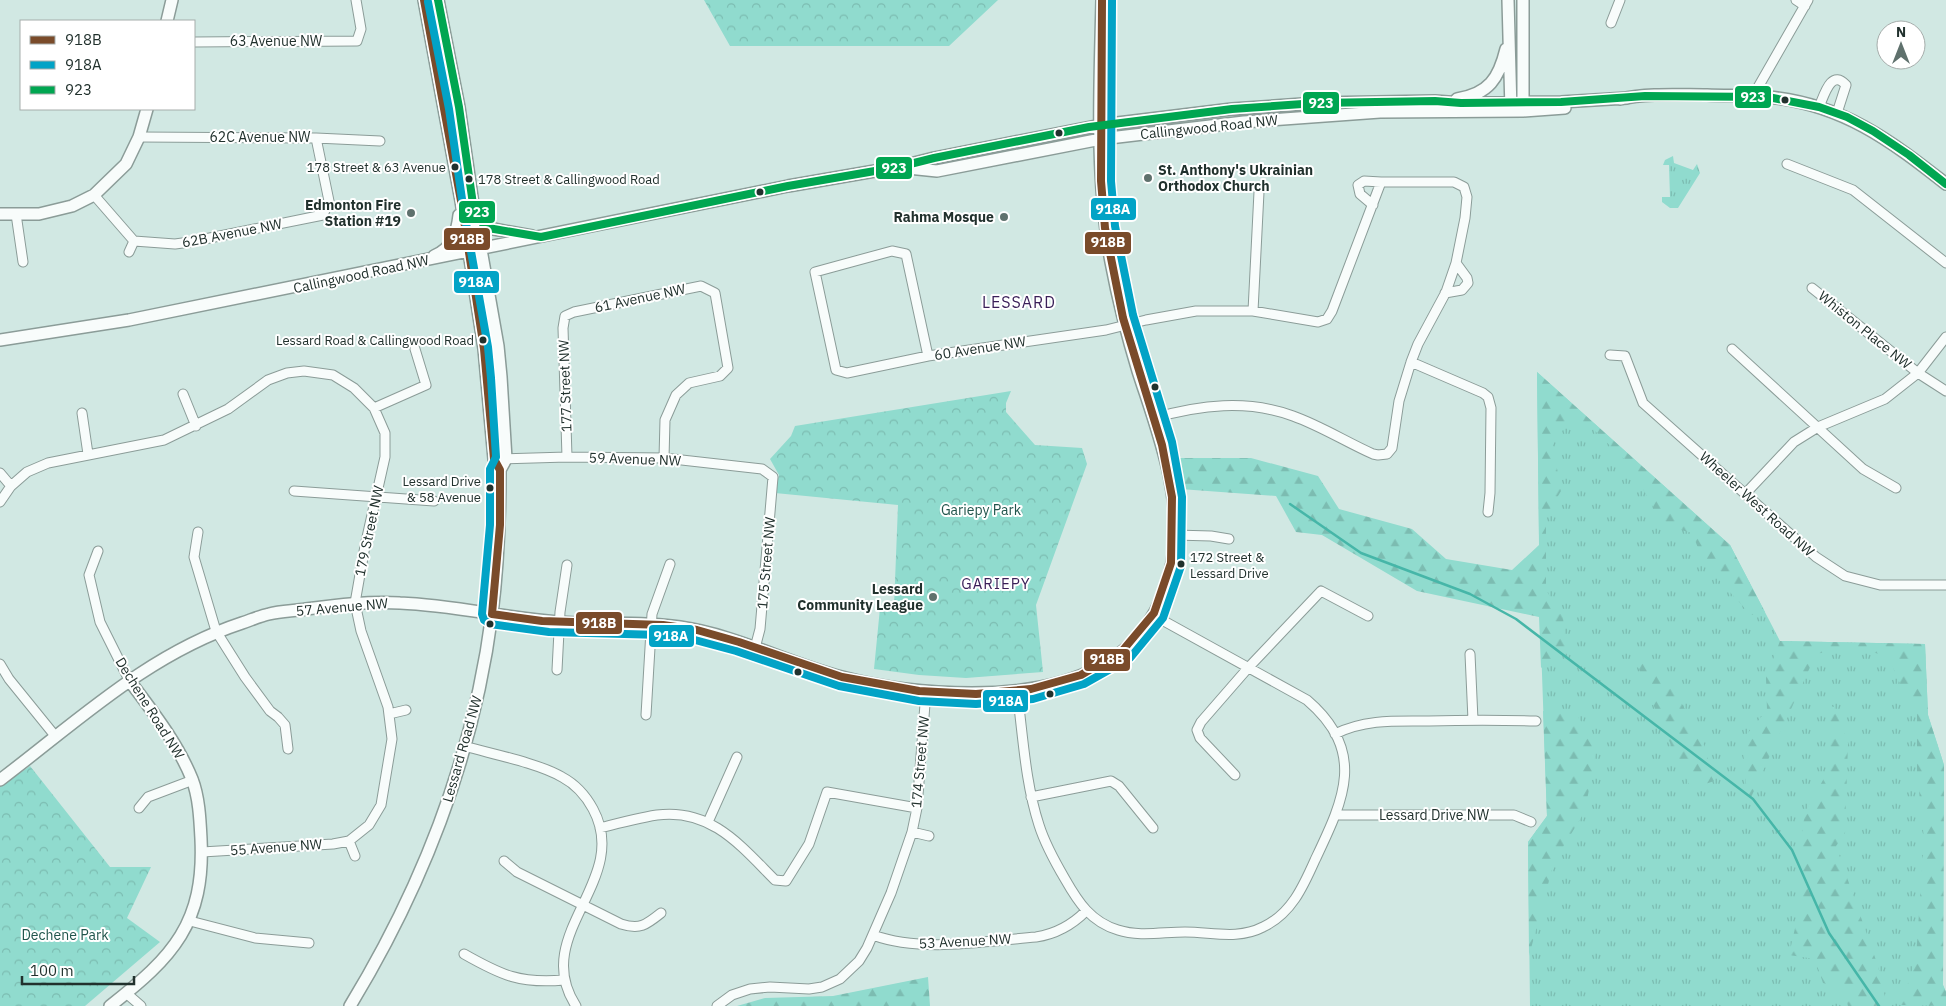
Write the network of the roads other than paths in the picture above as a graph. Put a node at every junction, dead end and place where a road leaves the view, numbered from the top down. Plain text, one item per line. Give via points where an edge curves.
1 (172, 0) edge
2 (356, 0) edge
3 (424, 0) edge
4 (438, 0) edge
5 (1102, 0) edge
6 (1508, 0) edge
7 (1523, 0) edge
8 (1620, 0) edge
9 (1796, 0) edge
10 (1807, 3) edge
11 (167, 20) edge
12 (1611, 22) dead end
13 (195, 42) edge
14 (1508, 42) junction
15 (1753, 96) junction
16 (1435, 101) junction
17 (1517, 107) junction
18 (1818, 107) junction
19 (147, 110) edge
20 (1837, 113) junction
21 (1101, 125) junction
22 (140, 137) junction
23 (316, 138) junction
24 (1101, 139) junction
25 (380, 141) dead end
26 (1787, 164) dead end
27 (898, 167) junction
28 (1381, 182) junction
29 (1946, 184) edge
30 (1259, 192) dead end
31 (94, 195) junction
32 (461, 201) junction
33 (473, 204) junction
34 (1373, 205) junction
35 (0, 214) edge
36 (16, 214) junction
37 (541, 237) junction
38 (134, 241) junction
39 (482, 249) junction
40 (129, 252) dead end
41 (468, 252) junction
42 (23, 262) dead end
43 (418, 262) junction
44 (1946, 263) edge
45 (1456, 264) junction
46 (1812, 288) dead end
47 (1445, 293) junction
48 (1253, 311) junction
49 (565, 316) joint
50 (1125, 325) junction
51 (1946, 338) edge
52 (0, 340) edge
53 (415, 349) dead end
54 (1732, 349) dead end
55 (1610, 355) dead end
56 (928, 356) junction
57 (1411, 362) junction
58 (1918, 372) junction
59 (1946, 391) edge
60 (183, 394) dead end
61 (374, 408) junction
62 (82, 413) dead end
63 (1154, 418) junction
64 (196, 426) junction
65 (1818, 427) junction
66 (88, 454) junction
67 (567, 457) junction
68 (664, 458) junction
69 (500, 459) junction
70 (0, 473) edge
71 (773, 478) joint
72 (11, 486) junction
73 (1896, 488) dead end
74 (294, 491) dead end
75 (1746, 493) junction
76 (376, 496) junction
77 (434, 501) dead end
78 (0, 502) edge
79 (1488, 512) dead end
80 (198, 532) dead end
81 (1175, 535) junction
82 (1229, 539) dead end
83 (98, 551) dead end
84 (670, 564) dead end
85 (567, 565) dead end
86 (1946, 585) edge
87 (355, 603) junction
88 (492, 614) junction
89 (1153, 615) junction
90 (1368, 616) dead end
91 (559, 622) junction
92 (651, 624) junction
93 (216, 631) junction
94 (755, 648) junction
95 (1470, 654) dead end
96 (0, 664) edge
97 (1248, 668) junction
98 (558, 670) dead end
99 (129, 680) junction
100 (926, 691) junction
101 (1017, 691) junction
102 (406, 710) dead end
103 (388, 714) junction
104 (646, 715) dead end
105 (1473, 720) junction
106 (1536, 721) dead end
107 (1335, 734) junction
108 (56, 737) junction
109 (464, 746) junction
110 (288, 749) dead end
111 (737, 757) dead end
112 (1236, 775) dead end
113 (0, 780) edge
114 (192, 780) junction
115 (1031, 797) junction
116 (138, 808) dead end
117 (918, 808) junction
118 (1336, 815) junction
119 (708, 822) junction
120 (1531, 822) dead end
121 (600, 828) junction
122 (1153, 828) dead end
123 (912, 832) junction
124 (929, 836) dead end
125 (349, 841) junction
126 (202, 852) junction
127 (355, 856) dead end
128 (504, 861) dead end
129 (583, 906) junction
130 (1086, 911) junction
131 (661, 913) dead end
132 (190, 921) junction
133 (873, 935) junction
134 (309, 943) dead end
135 (464, 954) dead end
136 (564, 980) junction
137 (126, 993) junction
138 (110, 1006) edge
139 (141, 1006) edge
140 (350, 1006) edge
141 (576, 1006) edge
142 (717, 1006) edge

1 - 11 main road
2 - 13 street, 63 Avenue NW via 361,29 357,41
3 - 32 main road, Lessard Road NW
4 - 33 main road, Lessard Road NW via 459,107
5 - 21 main road, 57 Avenue NW
6 - 14 main road
7 - 17 main road
8 - 12 street
9 - 10 street
10 - 15 street
14 - 16 main road via 1501,69 1490,85 1460,99
14 - 17 main road
15 - 17 main road via 1645,96
15 - 18 main road
16 - 17 main road, Callingwood Road NW
16 - 21 main road, Callingwood Road NW via 1317,103
17 - 24 main road, Callingwood Road NW via 1380,112 1244,122
18 - 20 main road
18 - 20 street via 1830,82 1841,80 1846,84
19 - 22 main road
20 - 29 main road via 1874,131
21 - 24 main road, 57 Avenue NW
21 - 27 main road, Callingwood Road NW
22 - 23 street, 62C Avenue NW
22 - 31 main road via 126,164
23 - 25 street, 62C Avenue NW
23 - 38 street, 62B Avenue NW via 328,201 323,215 190,242
24 - 27 main road, Callingwood Road NW via 937,170
24 - 50 main road, 57 Avenue NW via 1104,217
26 - 44 street via 1853,190
27 - 37 main road, Callingwood Road NW via 788,186
28 - 34 street, 60 Avenue NW
28 - 34 street via 1364,181 1358,185 1360,194
28 - 45 street via 1454,182 1464,187 1466,213
30 - 48 street
31 - 36 main road via 72,206 40,214
31 - 38 street
32 - 41 main road, Lessard Road NW
32 - 43 main road via 452,242 442,253
33 - 37 main road via 488,228
33 - 39 main road, Lessard Road NW
34 - 48 street, 60 Avenue NW via 1327,319 1318,322
35 - 36 main road
36 - 42 street
37 - 39 main road, Callingwood Road NW
38 - 40 street
39 - 41 main road, Callingwood Road NW
39 - 69 main road, Lessard Road NW via 502,377
41 - 43 main road, Callingwood Road NW
41 - 69 main road, Lessard Road NW
43 - 52 main road, Callingwood Road NW via 129,320
45 - 47 street
45 - 47 street via 1468,278 1468,283 1462,290
46 - 58 street, Whiston Place NW
47 - 57 street
48 - 50 street, 60 Avenue NW via 1196,311
49 - 67 street, 177 Street NW
49 - 68 street, 61 Avenue NW via 701,286 715,293 728,368 720,376 689,383 676,395 665,420
50 - 56 street, 60 Avenue NW
50 - 63 main road, 57 Avenue NW
51 - 58 street
53 - 61 street via 426,385
54 - 65 street
55 - 75 street, Wheeler West Road NW via 1624,356 1643,403
56 - 56 street, 60 Avenue NW via 906,254 892,251 815,272 836,370 846,373
57 - 63 street via 1388,454 1368,452 1294,416 1258,407 1204,406
57 - 79 street via 1488,396 1491,408
58 - 59 street, Whiston Place NW
58 - 65 street via 1885,400
60 - 64 street
61 - 64 street, 179 Street NW via 354,388 333,375 304,371 268,380 228,409
61 - 76 street, 179 Street NW via 385,434 385,457
62 - 66 street
63 - 81 main road, 57 Avenue NW via 1168,471
64 - 66 street via 164,440
65 - 73 street via 1863,469
65 - 75 street via 1794,442
66 - 72 street via 48,463 27,472
67 - 68 street, 59 Avenue NW
67 - 69 street, 59 Avenue NW
68 - 71 street, 59 Avenue NW via 762,469
69 - 88 main road, Lessard Road NW via 499,533
70 - 72 street
71 - 94 street, 175 Street NW via 760,629
72 - 78 street
74 - 76 street
75 - 86 street, Wheeler West Road NW via 1816,557 1845,576 1880,585
76 - 77 street
76 - 87 street, 179 Street NW
80 - 93 street via 194,557
81 - 82 street
81 - 89 main road, 57 Avenue NW via 1168,580
83 - 99 street, Dechene Road NW via 89,575 91,585 100,622
84 - 92 street via 653,607
85 - 91 street
87 - 88 main road, 57 Avenue NW via 401,602
87 - 93 main road, 57 Avenue NW via 268,614
87 - 103 street, 179 Street NW
88 - 91 main road, 57 Avenue NW
88 - 109 main road, Lessard Road NW via 479,690
89 - 97 street
89 - 101 main road, 57 Avenue NW via 1130,645 1114,659 1081,676
90 - 97 street via 1321,591
91 - 92 main road, 57 Avenue NW
91 - 98 street
92 - 94 main road, 57 Avenue NW via 697,630
92 - 104 street
93 - 99 main road, 57 Avenue NW
93 - 110 street via 245,677 270,711 285,725
94 - 100 main road, 57 Avenue NW via 842,677
95 - 105 street
96 - 108 street
97 - 107 street via 1307,700 1321,713
97 - 112 street via 1201,722 1198,730 1200,738
99 - 108 main road, 57 Avenue NW
99 - 114 main road, Dechene Road NW via 174,743
100 - 101 main road, 57 Avenue NW
100 - 117 street, 174 Street NW
101 - 115 street
102 - 103 street
103 - 125 street, 179 Street NW via 392,739 381,805 369,824
105 - 106 street
105 - 107 street via 1376,722
107 - 118 street via 1345,774 1342,800
108 - 113 main road, 57 Avenue NW
109 - 121 street via 560,776 585,796
109 - 140 main road, Lessard Road NW via 424,864 392,932
111 - 119 street
114 - 116 street via 148,797
114 - 126 main road, Dechene Road NW via 200,817
115 - 122 street via 1111,782 1119,786
115 - 130 street via 1046,844
117 - 119 street via 827,792 809,844 786,881 776,880 731,837
117 - 123 street, 174 Street NW
118 - 120 street, Lessard Drive NW via 1514,815
118 - 130 street via 1299,894 1283,914 1258,930 1227,935 1132,933 1108,927
119 - 121 street via 687,815 658,815
121 - 129 street via 600,862
123 - 124 street
123 - 133 street, 174 Street NW
125 - 126 street, 55 Avenue NW
125 - 127 street
126 - 132 main road, Dechene Road NW via 199,887
128 - 129 street via 517,872
129 - 131 street via 628,926 648,924
129 - 136 street via 566,944
130 - 133 street, 53 Avenue NW via 1068,926 1036,937 932,944 903,943
132 - 134 street via 255,938
132 - 137 main road, Dechene Road NW via 167,956
133 - 142 street via 854,968 831,984 809,989 750,989 732,995
135 - 136 street via 507,976 530,981
136 - 141 street
137 - 138 main road, Dechene Road NW
137 - 139 street

